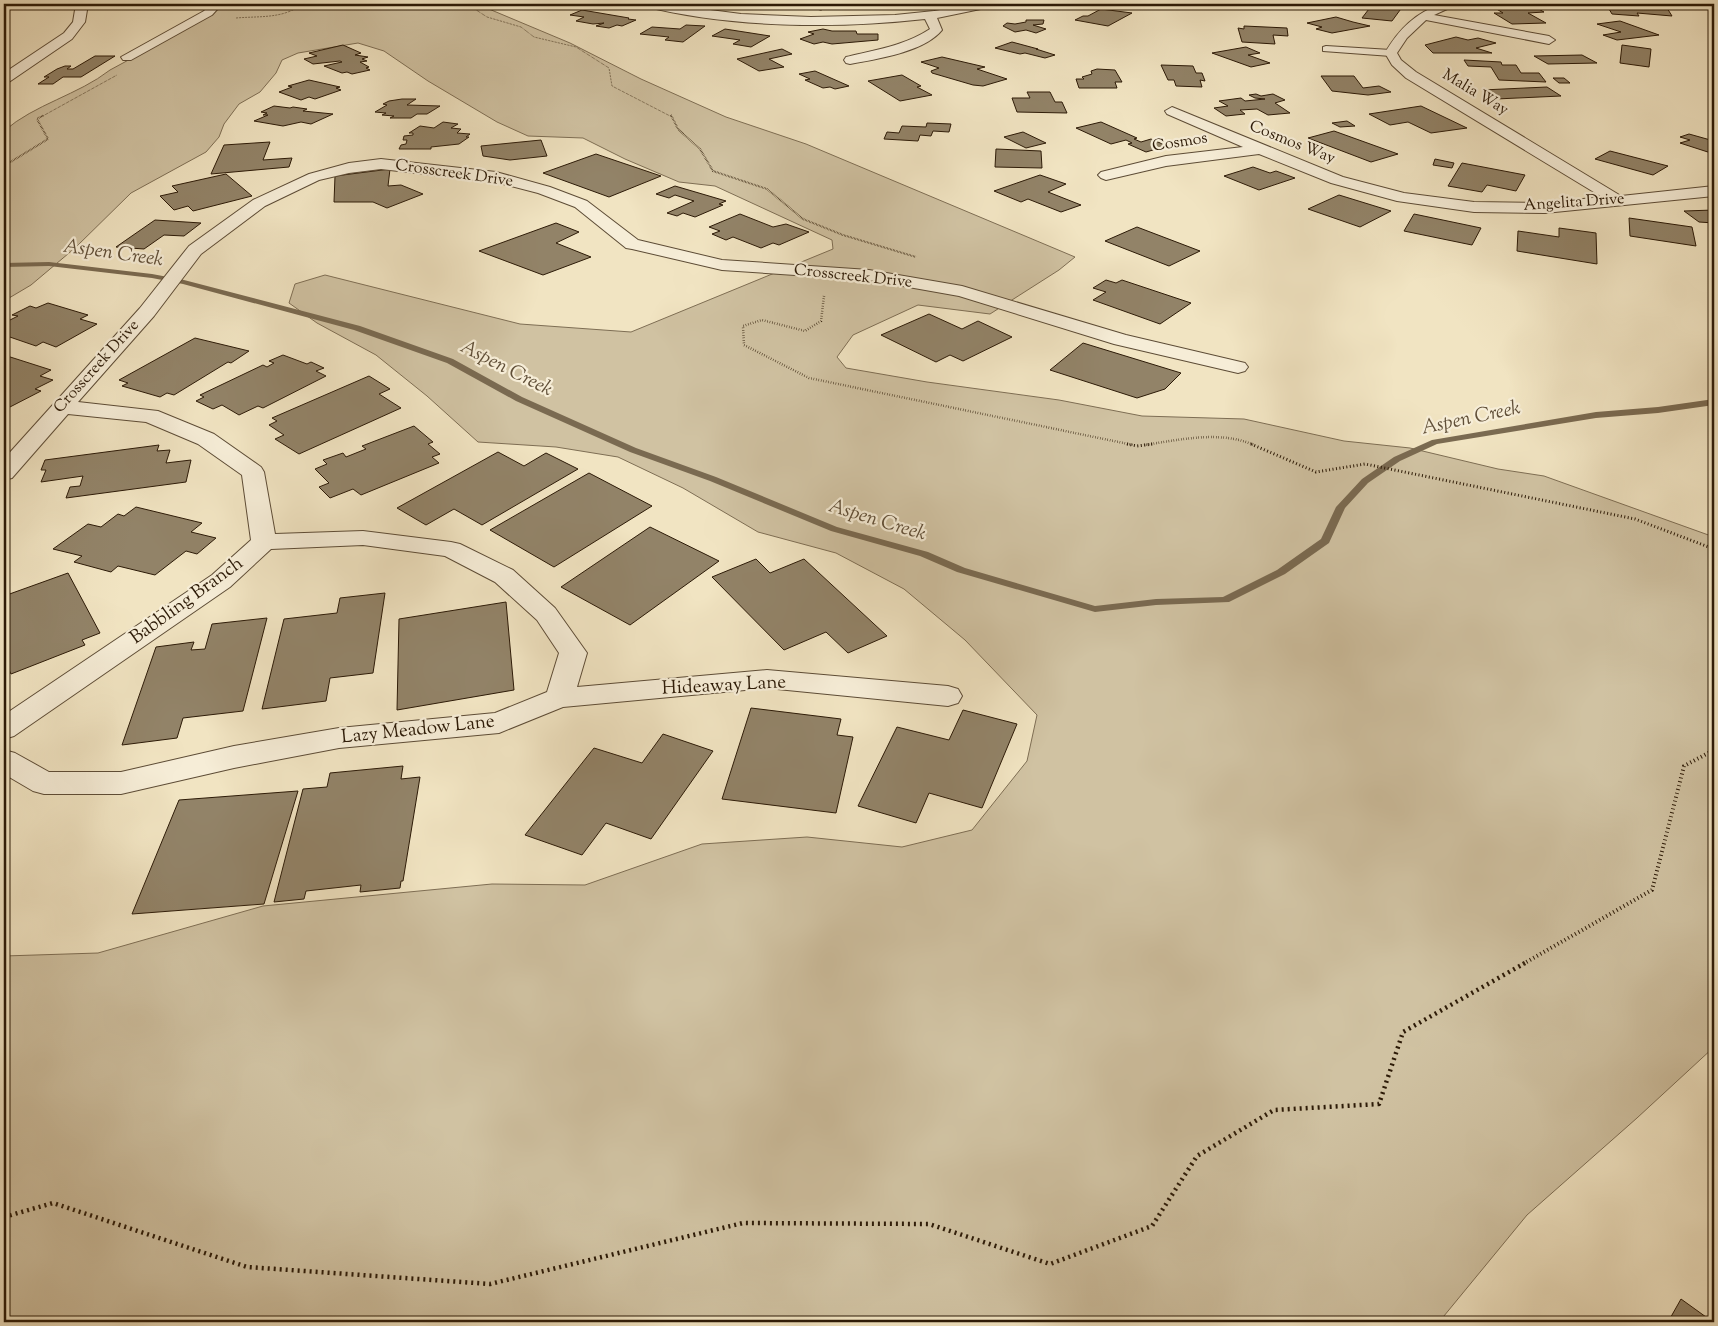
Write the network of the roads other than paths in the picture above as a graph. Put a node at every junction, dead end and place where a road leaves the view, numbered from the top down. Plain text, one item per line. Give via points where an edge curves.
1 (82, 4) edge
2 (216, 4) edge
3 (648, 4) edge
4 (707, 4) edge
5 (991, 4) edge
6 (1452, 4) edge
7 (685, 12) junction
8 (929, 16) junction
9 (1422, 16) junction
10 (1549, 40) dead end
11 (1326, 49) dead end
12 (1391, 53) junction
13 (127, 57) dead end
14 (850, 60) dead end
15 (4, 79) edge
16 (1172, 111) dead end
17 (1261, 150) junction
18 (1106, 175) dead end
19 (1714, 191) edge
20 (1403, 198) joint
21 (1617, 200) junction
22 (1238, 367) dead end
23 (62, 407) junction
24 (4, 474) edge
25 (264, 542) junction
26 (948, 696) dead end
27 (559, 698) junction
28 (4, 729) edge
29 (4, 762) edge

1 - 15 street via 79,22 68,36
2 - 13 street via 208,13
3 - 7 street
4 - 7 street
5 - 8 street
6 - 9 street
7 - 8 street via 725,18 791,21
8 - 14 street via 936,30 926,38 903,48
9 - 10 street
9 - 12 street via 1398,39
11 - 12 lane
12 - 21 street, Malia Way via 1411,75
16 - 17 street, Cosmos Way
17 - 18 street, Cosmos via 1166,161
17 - 20 street, Cosmos Way via 1337,180
19 - 21 street, Angelita Drive
20 - 21 street, Angelita Drive via 1474,207 1545,208
22 - 23 street, Crosscreek Drive via 1121,340 962,291 869,276 722,264 632,244 581,204 544,190 496,177 381,164 314,177 259,203 195,250 147,312
23 - 24 street, Crosscreek Drive
23 - 25 street via 150,416 206,439 253,472
25 - 27 street via 363,538 451,550 504,576 546,614 573,653
25 - 28 street, Babbling Branch via 221,581
26 - 27 street, Hideaway Lane via 766,679
27 - 29 street, Lazy Meadow Lane via 499,723 339,738 234,757 121,784 44,783

